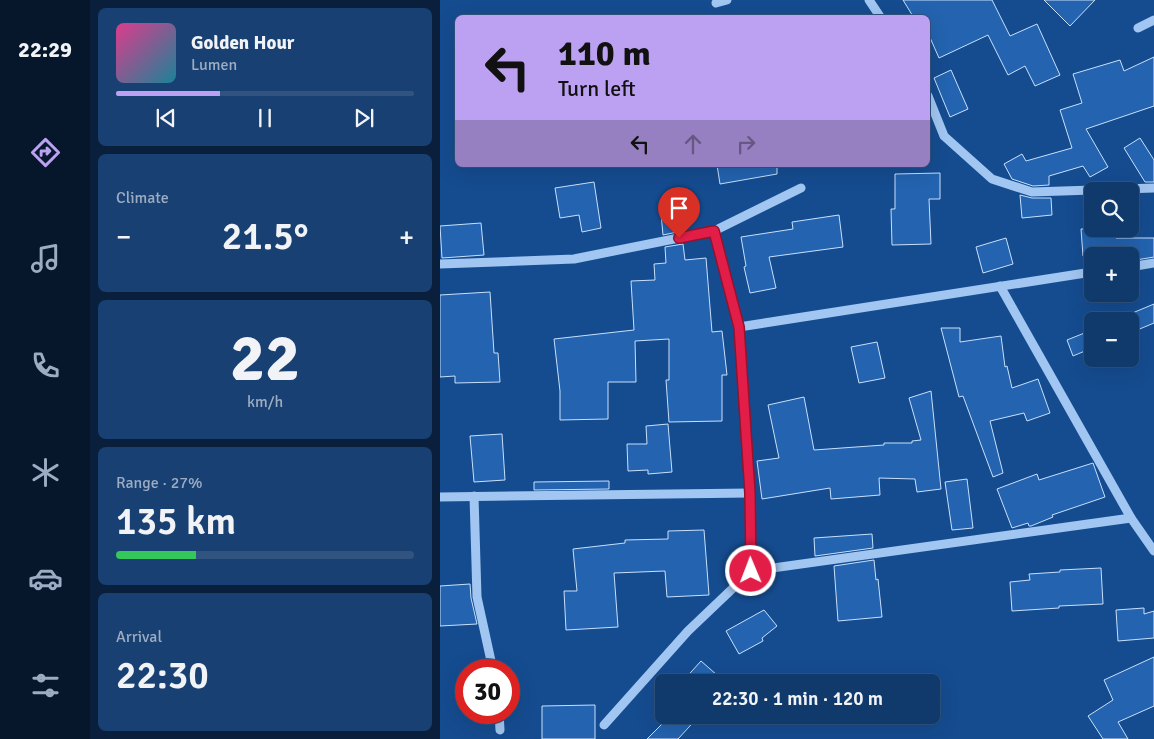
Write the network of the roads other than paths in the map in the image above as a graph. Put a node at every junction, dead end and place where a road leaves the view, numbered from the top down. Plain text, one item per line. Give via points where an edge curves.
1 (726, 0) edge
2 (869, 0) edge
3 (716, 4) dead end
4 (879, 15) edge
5 (1154, 20) edge
6 (1138, 28) dead end
7 (930, 101) edge
8 (801, 188) dead end
9 (1154, 188) edge
10 (714, 231) junction
11 (440, 264) edge
12 (1154, 264) edge
13 (1139, 266) edge
14 (1084, 273) edge
15 (1000, 286) junction
16 (739, 327) junction
17 (750, 493) junction
18 (474, 496) junction
19 (440, 497) edge
20 (1131, 518) junction
21 (1154, 551) edge
22 (751, 571) junction
23 (491, 659) edge
24 (500, 724) edge
25 (604, 725) dead end
26 (500, 730) dead end

1 - 3 street
2 - 4 street
5 - 6 street
7 - 9 street via 944,136 992,180 1032,192
8 - 10 street
10 - 11 street via 574,259
10 - 16 street
12 - 13 street
14 - 15 street
15 - 16 street
15 - 20 street
16 - 17 street
17 - 18 street
17 - 22 street
18 - 19 street
18 - 23 street via 477,597
20 - 21 street
20 - 22 street
22 - 25 street via 688,631
24 - 26 street

